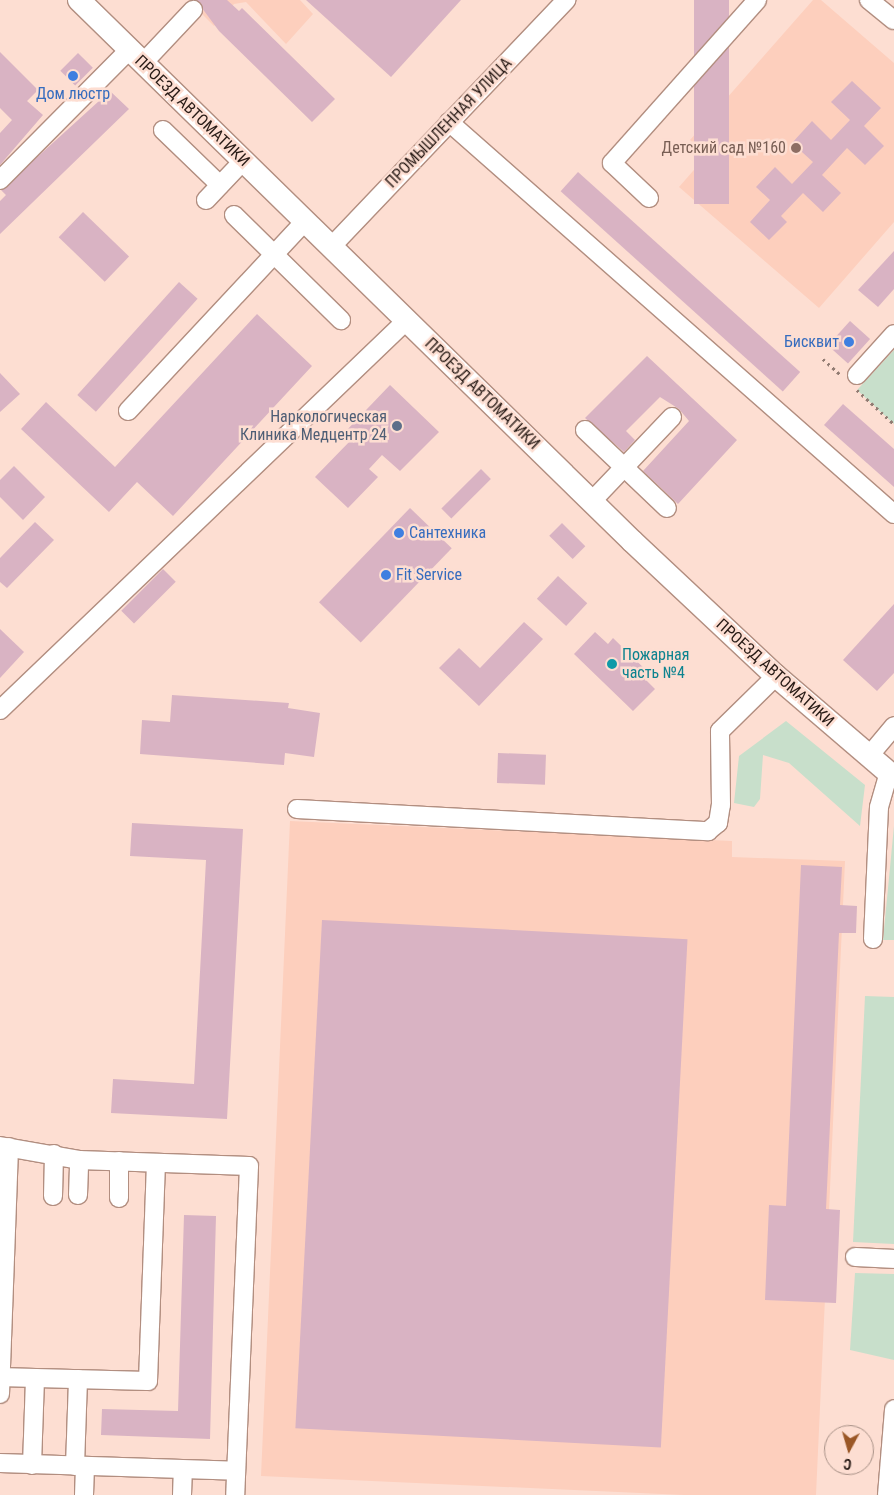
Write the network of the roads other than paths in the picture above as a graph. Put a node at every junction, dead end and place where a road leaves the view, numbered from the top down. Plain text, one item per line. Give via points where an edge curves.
1 (79, 0) edge
2 (566, 0) edge
3 (757, 0) edge
4 (869, 0) edge
5 (193, 10) dead end
6 (891, 12) edge
7 (136, 56) junction
8 (449, 122) junction
9 (163, 130) dead end
10 (243, 160) junction
11 (0, 180) edge
12 (220, 185) junction
13 (649, 198) dead end
14 (206, 200) dead end
15 (234, 215) dead end
16 (305, 221) junction
17 (332, 246) junction
18 (275, 254) junction
19 (341, 320) dead end
20 (407, 320) junction
21 (894, 334) edge
22 (856, 375) dead end
23 (128, 411) dead end
24 (672, 417) dead end
25 (585, 430) dead end
26 (624, 467) junction
27 (592, 502) junction
28 (667, 508) dead end
29 (894, 514) edge
30 (776, 676) junction
31 (0, 710) edge
32 (894, 726) edge
33 (869, 756) junction
34 (892, 775) edge
35 (297, 809) dead end
36 (873, 939) dead end
37 (5, 1147) edge
38 (54, 1154) junction
39 (79, 1160) junction
40 (120, 1161) junction
41 (156, 1163) junction
42 (52, 1196) dead end
43 (78, 1196) dead end
44 (119, 1198) dead end
45 (855, 1257) dead end
46 (894, 1259) edge
47 (1, 1337) edge
48 (35, 1378) junction
49 (78, 1379) junction
50 (0, 1385) edge
51 (894, 1409) edge
52 (0, 1463) edge
53 (32, 1465) junction
54 (80, 1466) junction
55 (183, 1470) junction
56 (236, 1471) junction
57 (84, 1495) edge
58 (182, 1495) edge
59 (235, 1495) edge
60 (887, 1495) edge

1 - 7 main road, ПРОЕЗД АВТОМАТИКИ
2 - 8 street, ПРОМЫШЛЕННАЯ УЛИЦА
3 - 13 street via 612,163
4 - 6 street
5 - 7 street
7 - 10 main road, ПРОЕЗД АВТОМАТИКИ
7 - 11 street
8 - 17 street, ПРОМЫШЛЕННАЯ УЛИЦА
8 - 29 street
9 - 12 street
10 - 12 street
10 - 16 main road, ПРОЕЗД АВТОМАТИКИ
12 - 14 street
15 - 18 street
16 - 17 main road, ПРОЕЗД АВТОМАТИКИ
16 - 18 street
17 - 20 main road, ПРОЕЗД АВТОМАТИКИ
18 - 19 street
18 - 23 street
20 - 27 main road, ПРОЕЗД АВТОМАТИКИ
20 - 31 street
21 - 22 street
24 - 26 street
25 - 26 street
26 - 27 street
26 - 28 street
27 - 30 main road, ПРОЕЗД АВТОМАТИКИ
30 - 33 main road, ПРОЕЗД АВТОМАТИКИ
30 - 35 street via 720,731 721,805 718,823 708,831
32 - 33 street
33 - 34 main road, ПРОЕЗД АВТОМАТИКИ
34 - 36 street via 879,807
37 - 38 street
37 - 47 street
38 - 39 street
38 - 42 street
39 - 40 street
39 - 43 street
40 - 41 street
40 - 44 street
41 - 49 street via 148,1381
41 - 56 street via 249,1166
45 - 46 street
47 - 50 street
48 - 49 street
48 - 50 street
48 - 53 street
49 - 54 street
51 - 60 street
52 - 53 street
53 - 54 street
54 - 55 street
54 - 57 street
55 - 56 street
55 - 58 street
56 - 59 street

